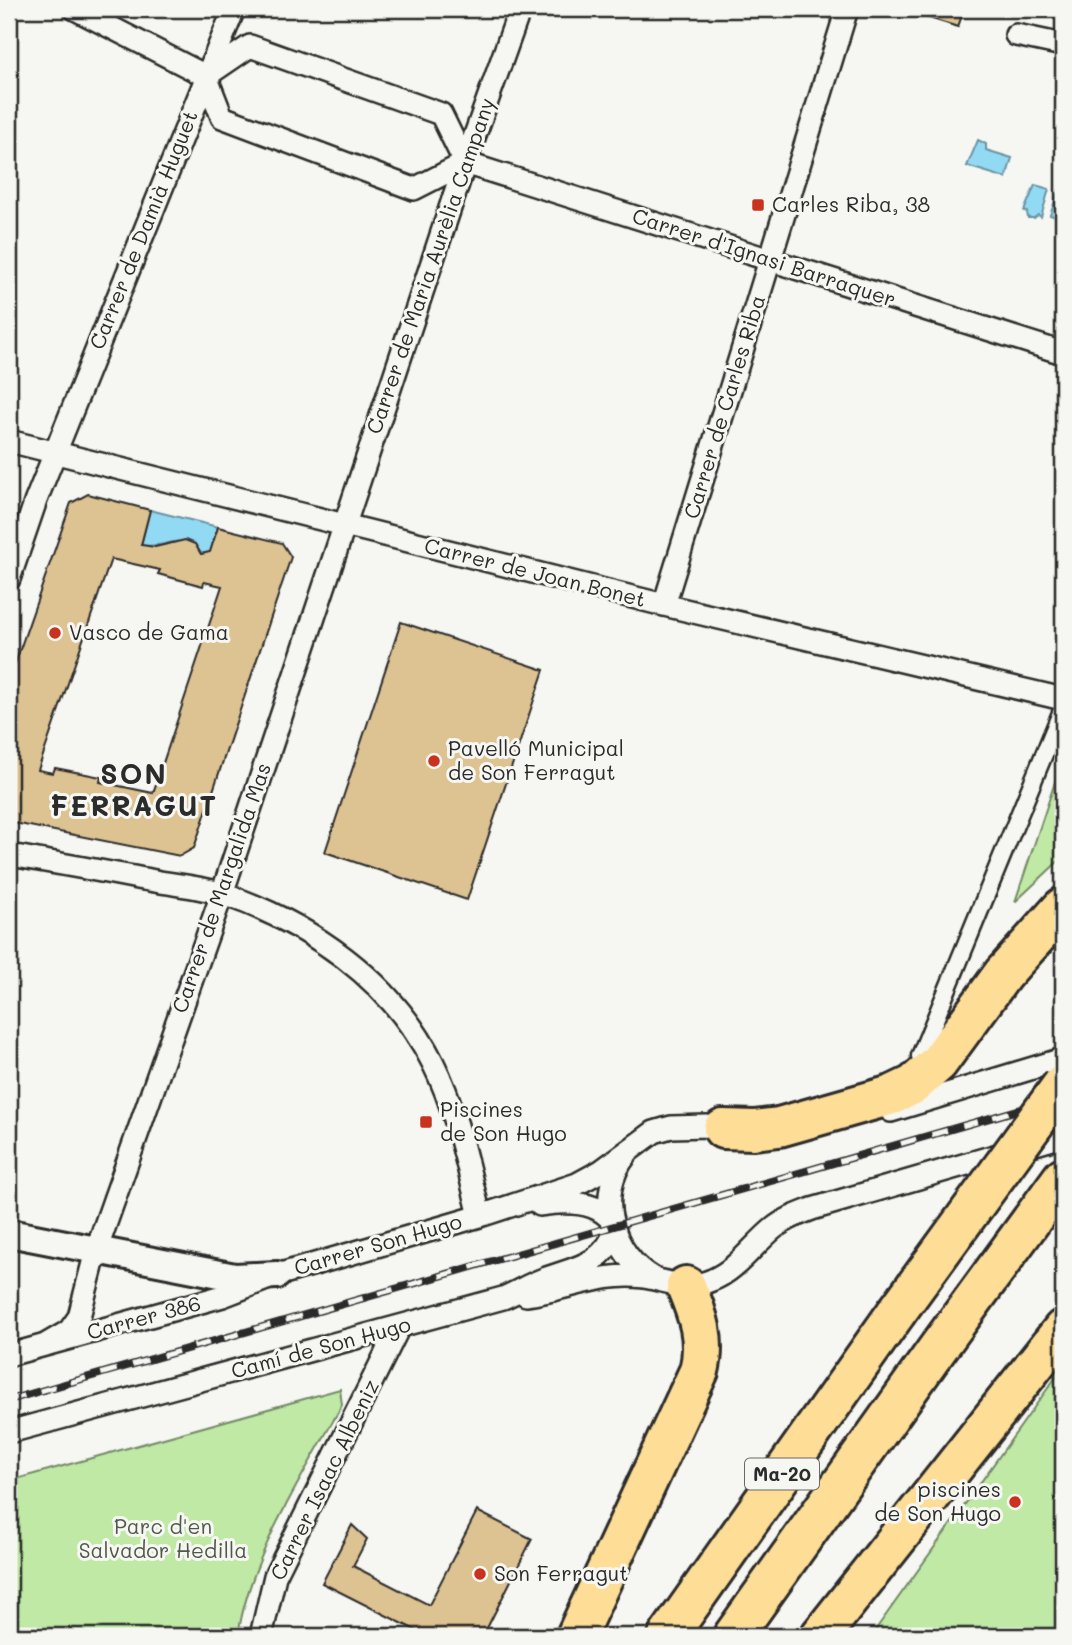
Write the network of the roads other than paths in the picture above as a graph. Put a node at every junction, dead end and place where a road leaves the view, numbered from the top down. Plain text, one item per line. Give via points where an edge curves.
1 (75, 9) edge
2 (234, 9) edge
3 (520, 9) edge
4 (847, 9) edge
5 (1016, 35) dead end
6 (1063, 45) edge
7 (206, 76) junction
8 (465, 163) junction
9 (770, 260) junction
10 (1063, 353) edge
11 (9, 441) edge
12 (55, 452) junction
13 (344, 524) junction
14 (9, 579) edge
15 (664, 605) junction
16 (1063, 699) edge
17 (1063, 708) edge
18 (9, 855) edge
19 (222, 894) junction
20 (1063, 907) edge
21 (920, 1056) dead end
22 (1063, 1059) edge
23 (1063, 1084) edge
24 (723, 1129) junction
25 (1063, 1136) edge
26 (638, 1143) junction
27 (1063, 1177) edge
28 (480, 1216) junction
29 (613, 1226) junction
30 (9, 1233) edge
31 (96, 1251) junction
32 (277, 1275) junction
33 (672, 1283) junction
34 (503, 1298) junction
35 (399, 1327) junction
36 (1063, 1329) edge
37 (45, 1345) junction
38 (9, 1355) edge
39 (9, 1432) edge
40 (261, 1636) edge
41 (576, 1636) edge
42 (668, 1636) edge
43 (733, 1636) edge
44 (820, 1636) edge

1 - 7 street
2 - 7 street, Carrer de Damià Huguet
3 - 8 street, Carrer de Maria Aurèlia Campany
4 - 9 street, Carrer de Carles Riba
5 - 6 street
7 - 8 street via 222,117 414,189
7 - 8 street via 250,46 441,114
7 - 12 street, Carrer de Damià Huguet
8 - 9 street, Carrer d'Ignasi Barraquer
8 - 13 street, Carrer de Maria Aurèlia Campany
9 - 10 street, Carrer d'Ignasi Barraquer
9 - 15 street, Carrer de Carles Riba
11 - 12 street, Carrer de Joan Bonet
12 - 13 street, Carrer de Joan Bonet
12 - 14 street, Carrer de Damià Huguet
13 - 15 street, Carrer de Joan Bonet
13 - 19 street, Carrer de Margalida Mas
15 - 16 street, Carrer de Joan Bonet
17 - 21 street
18 - 19 street
19 - 28 street via 314,936 361,972 397,1008 419,1039 445,1091
19 - 31 street, Carrer de Margalida Mas
20 - 24 highway via 1003,974 938,1063 913,1085 779,1127
22 - 24 street via 803,1135 757,1137
23 - 42 highway, Ma-20, bridge
24 - 26 street via 670,1127
25 - 33 street via 812,1209 774,1228 712,1280
26 - 28 street via 577,1184
26 - 29 street via 616,1170 610,1204
27 - 43 highway, Ma-20
28 - 29 street via 568,1202 600,1210
28 - 32 street, Carrer Son Hugo
29 - 33 street via 629,1260 643,1272
29 - 34 street, Camí de Son Hugo via 611,1243 593,1261
30 - 31 street
31 - 32 street via 235,1277
31 - 37 street, Carrer de Margalida Mas via 79,1317 69,1331
32 - 37 street, Carrer 386 via 223,1296
33 - 34 street via 643,1277 601,1279 548,1293
33 - 41 highway via 694,1305 704,1341 699,1371
34 - 35 street, Camí de Son Hugo
35 - 39 street, Camí de Son Hugo
35 - 40 street, Carrer Isaac Albeniz via 275,1576
36 - 44 highway
37 - 38 street, Carrer 386

